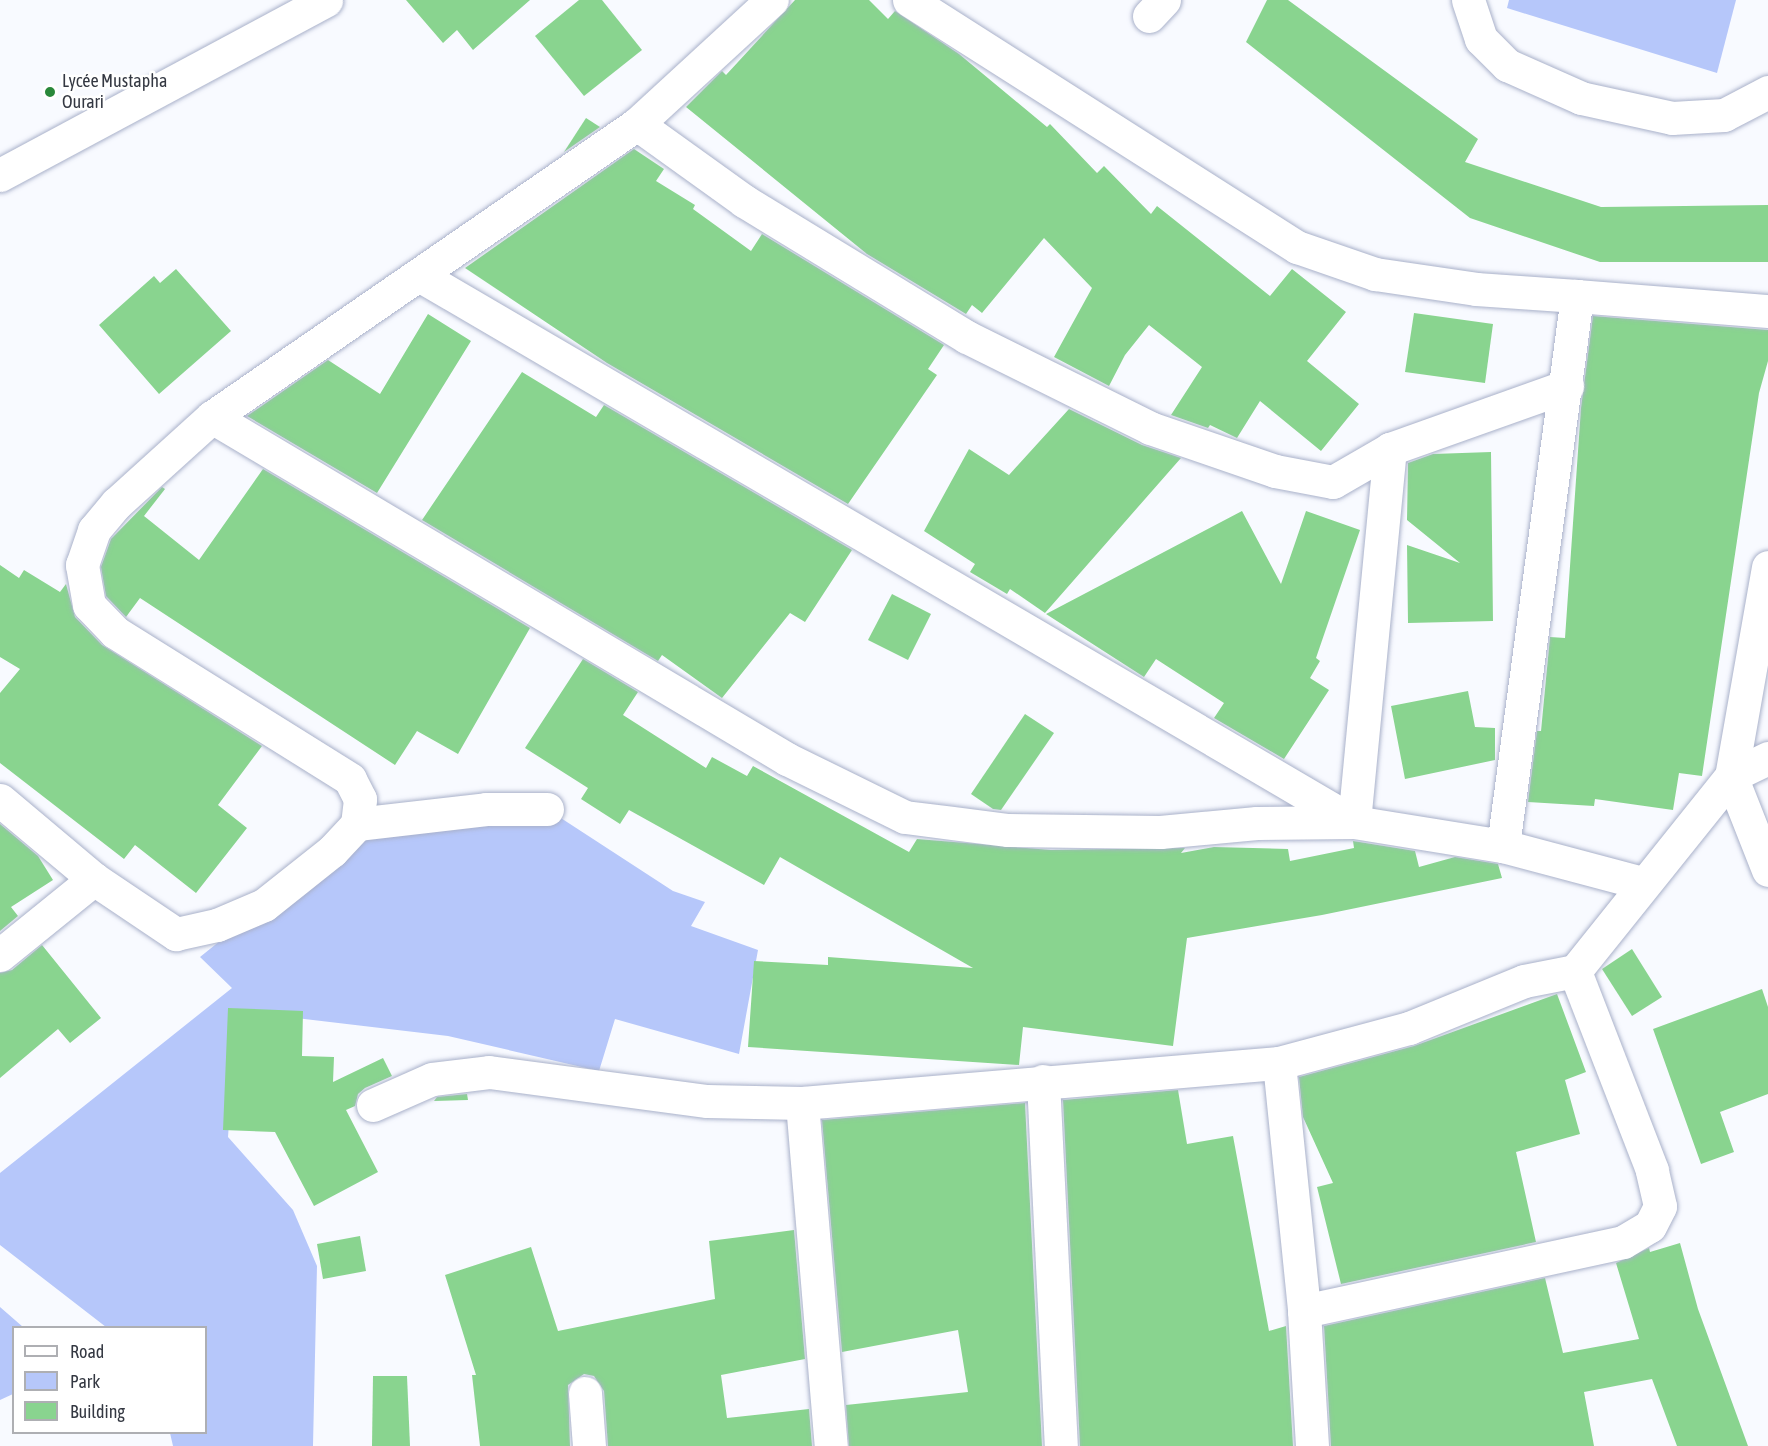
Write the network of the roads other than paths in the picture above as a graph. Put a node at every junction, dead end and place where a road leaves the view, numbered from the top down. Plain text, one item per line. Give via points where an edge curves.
1 (326, 0) edge
2 (772, 0) edge
3 (909, 0) edge
4 (1468, 0) edge
5 (1768, 92) edge
6 (637, 124) junction
7 (0, 175) edge
8 (419, 275) junction
9 (1577, 296) junction
10 (1768, 311) edge
11 (1567, 386) junction
12 (212, 417) junction
13 (1390, 448) junction
14 (1768, 567) edge
15 (1768, 758) edge
16 (1731, 776) junction
17 (0, 800) edge
18 (547, 809) dead end
19 (1354, 822) junction
20 (357, 824) junction
21 (1503, 846) junction
22 (1768, 870) edge
23 (94, 879) junction
24 (1642, 883) junction
25 (0, 955) edge
26 (1575, 971) junction
27 (1279, 1063) junction
28 (1043, 1081) junction
29 (802, 1103) junction
30 (373, 1105) dead end
31 (1304, 1311) junction
32 (585, 1393) dead end
33 (589, 1446) edge
34 (831, 1446) edge
35 (1061, 1446) edge
36 (1312, 1446) edge

1 - 7 street
2 - 6 street
3 - 9 street via 1297,247 1375,274 1476,289
4 - 5 street via 1481,39 1507,65 1581,98 1672,118 1724,115
6 - 8 street
6 - 13 street via 744,201 967,337 1150,428 1275,471 1333,482
8 - 12 street
8 - 19 street
9 - 10 street
9 - 11 street
11 - 13 street
11 - 21 street
12 - 19 street via 787,759 905,817 1008,830 1136,832 1257,823
12 - 20 street via 117,503 94,530 82,565 89,605 116,632 350,779 360,799
13 - 19 street
14 - 16 street
15 - 16 street
16 - 22 street
16 - 24 street
17 - 23 street
18 - 20 street via 486,809
19 - 21 street
20 - 23 street via 332,851 264,905 217,925 176,934
21 - 24 street
23 - 25 street
24 - 26 street
26 - 27 street via 1524,981 1409,1028
26 - 31 street via 1652,1170 1660,1206 1650,1226 1623,1242
27 - 28 street
27 - 31 street
28 - 29 street
28 - 35 street
29 - 30 street via 707,1101 489,1072 432,1079
29 - 34 street
31 - 36 street
32 - 33 street

